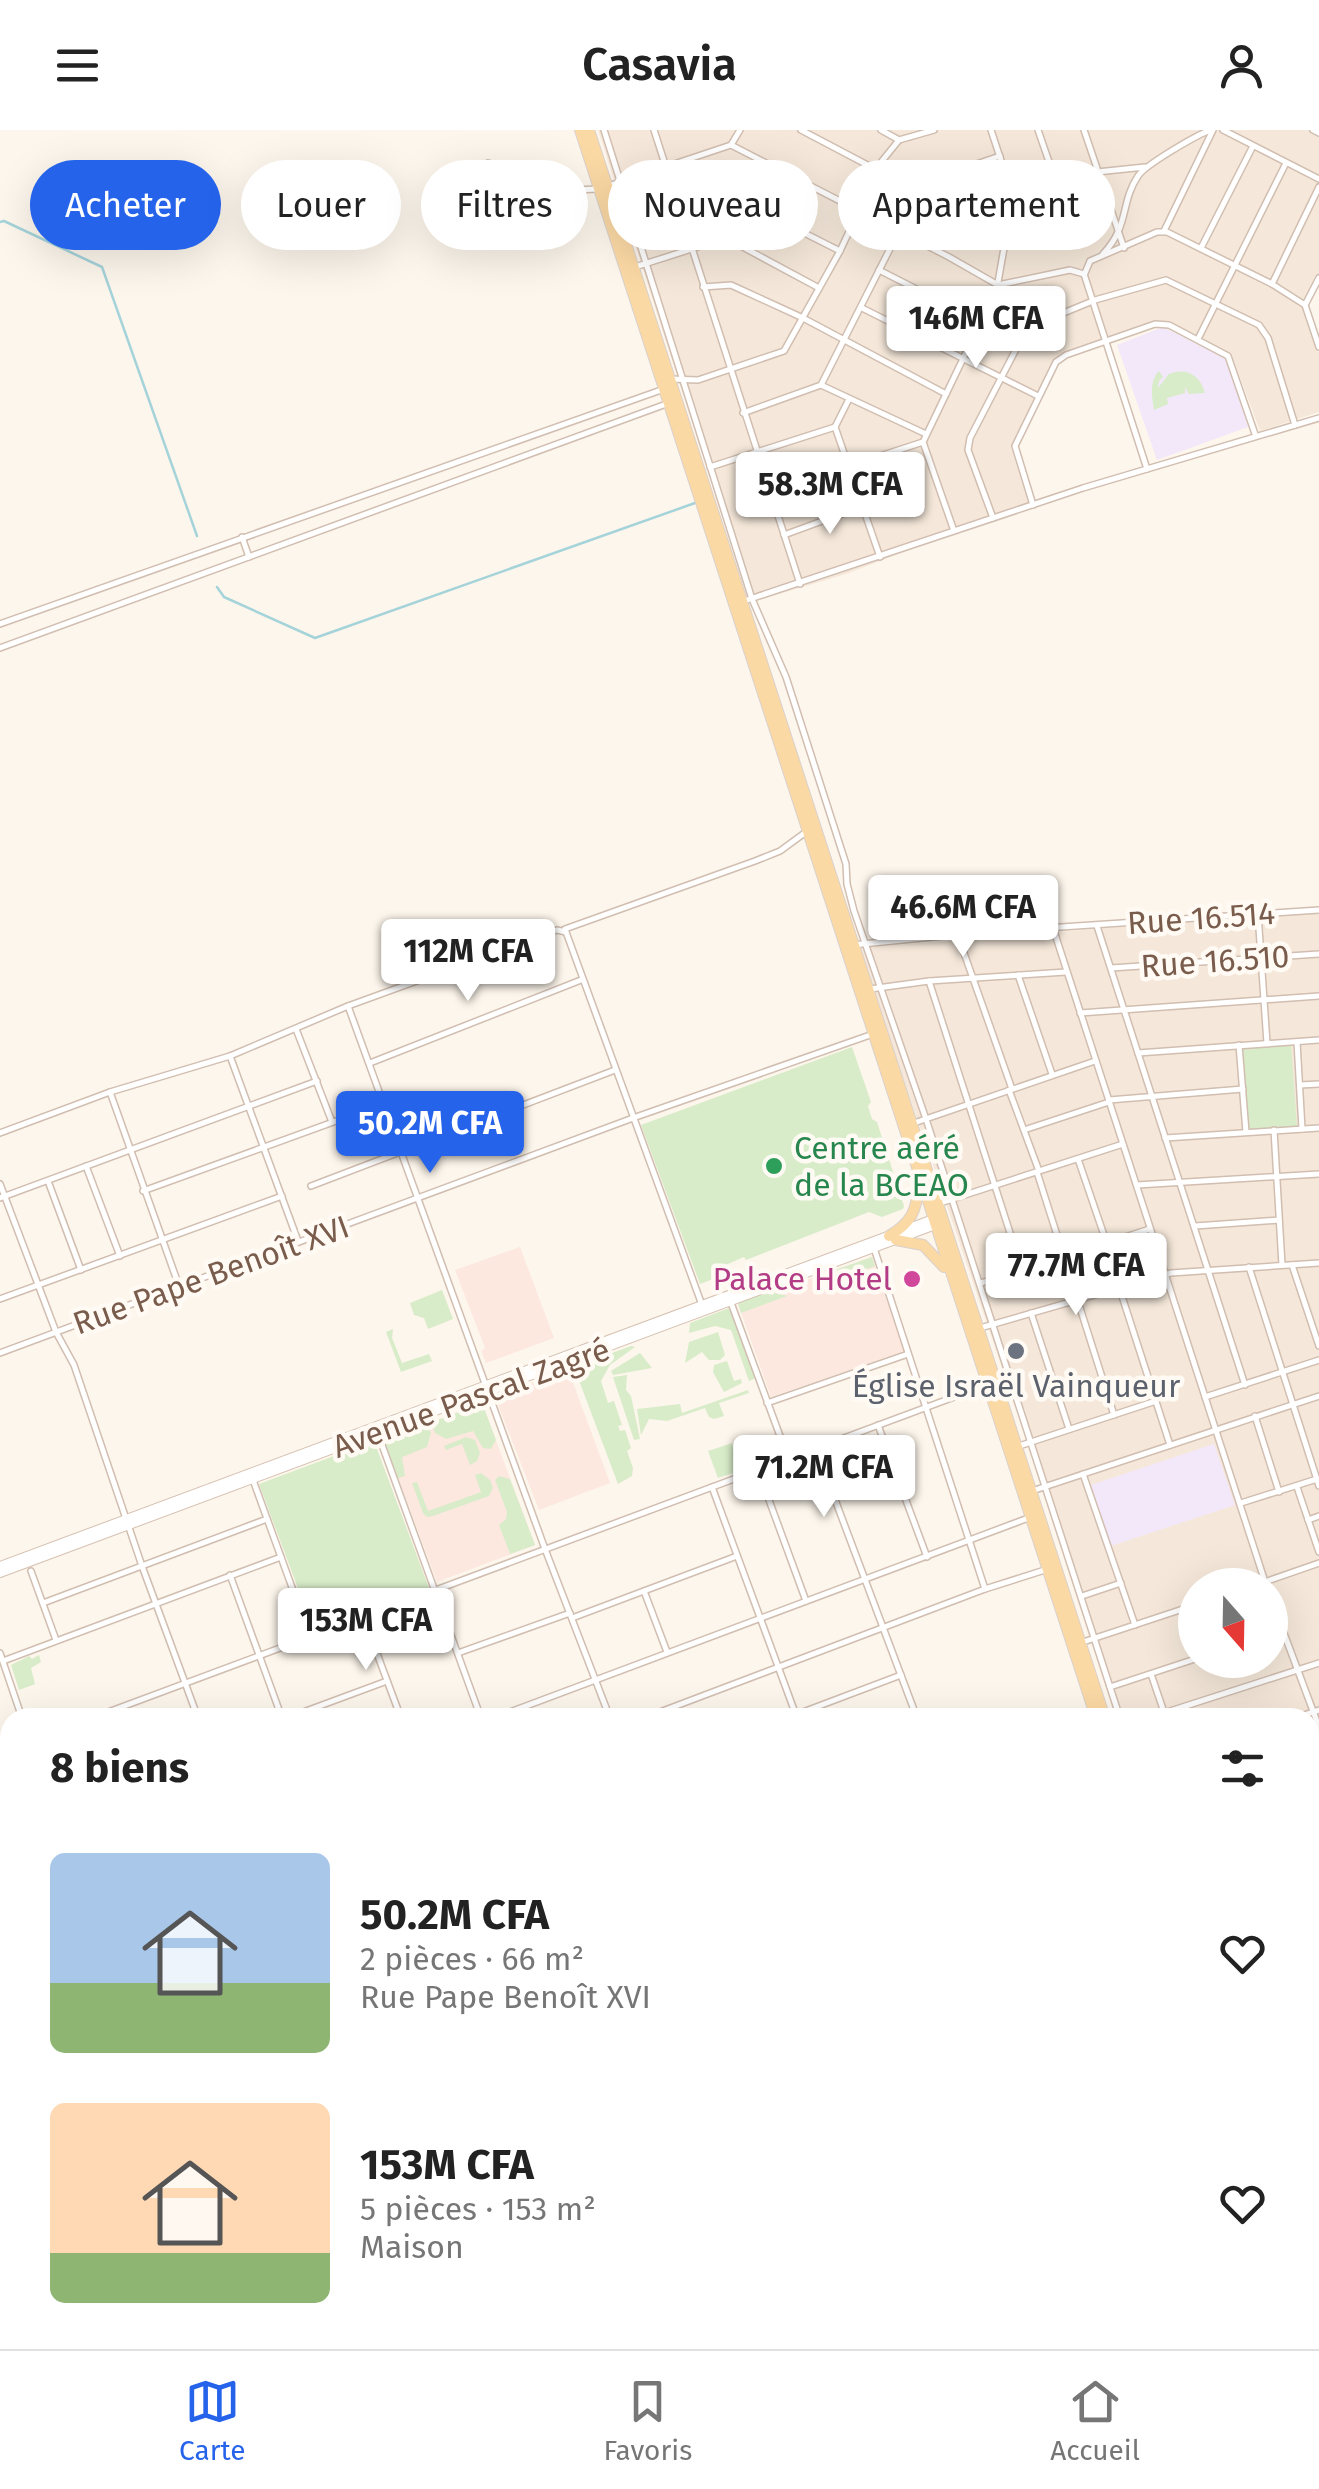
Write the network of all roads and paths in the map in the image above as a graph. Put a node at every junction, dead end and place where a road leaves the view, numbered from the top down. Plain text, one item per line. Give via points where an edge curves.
1 (580, 130) edge
2 (589, 130) edge
3 (604, 130) edge
4 (654, 130) edge
5 (740, 130) edge
6 (801, 130) edge
7 (881, 130) edge
8 (934, 130) edge
9 (991, 130) edge
10 (1038, 130) edge
11 (1084, 130) edge
12 (1212, 130) edge
13 (1222, 130) edge
14 (900, 140) junction
15 (731, 145) junction
16 (1254, 146) junction
17 (1000, 156) junction
18 (613, 160) edge
19 (662, 160) edge
20 (683, 160) edge
21 (758, 160) edge
22 (858, 160) edge
23 (885, 160) edge
24 (988, 160) edge
25 (1001, 160) edge
26 (1048, 160) edge
27 (1094, 160) edge
28 (1286, 163) junction
29 (1145, 167) junction
30 (1115, 170) edge
31 (1319, 179) edge
32 (608, 186) edge
33 (603, 187) junction
34 (588, 188) edge
35 (1319, 188) edge
36 (1115, 220) edge
37 (1164, 231) junction
38 (1120, 234) junction
39 (818, 240) edge
40 (1124, 248) junction
41 (1202, 248) junction
42 (636, 250) edge
43 (688, 250) edge
44 (691, 250) edge
45 (750, 250) edge
46 (890, 250) edge
47 (933, 250) edge
48 (1004, 250) edge
49 (840, 251) joint
50 (1101, 256) junction
51 (640, 265) junction
52 (1235, 265) junction
53 (880, 270) junction
54 (1084, 274) junction
55 (1319, 278) edge
56 (1272, 284) junction
57 (998, 286) junction
58 (704, 287) junction
59 (820, 288) junction
60 (1095, 300) junction
61 (1216, 302) junction
62 (1305, 305) junction
63 (860, 308) junction
64 (803, 318) junction
65 (981, 322) junction
66 (1316, 329) edge
67 (1198, 339) junction
68 (1108, 340) junction
69 (843, 341) junction
70 (1319, 347) edge
71 (963, 359) junction
72 (730, 370) junction
73 (1001, 379) junction
74 (672, 383) junction
75 (821, 385) junction
76 (946, 394) junction
77 (1038, 396) junction
78 (849, 399) junction
79 (673, 402) junction
80 (743, 413) junction
81 (1319, 418) edge
82 (1295, 425) junction
83 (835, 427) junction
84 (926, 434) junction
85 (1256, 436) junction
86 (922, 442) junction
87 (756, 453) junction
88 (710, 467) junction
89 (850, 467) junction
90 (1147, 468) junction
91 (698, 471) junction
92 (770, 492) junction
93 (863, 506) junction
94 (1033, 506) junction
95 (993, 518) junction
96 (954, 531) junction
97 (784, 535) junction
98 (242, 537) junction
99 (880, 557) junction
100 (250, 558) junction
101 (738, 575) junction
102 (800, 584) junction
103 (742, 602) junction
104 (0, 624) edge
105 (0, 648) edge
106 (806, 832) junction
107 (1319, 910) edge
108 (1258, 914) junction
109 (1098, 926) junction
110 (1053, 928) junction
111 (566, 932) junction
112 (958, 934) junction
113 (866, 942) junction
114 (848, 946) junction
115 (1319, 954) edge
116 (1261, 957) junction
117 (1110, 968) junction
118 (1066, 972) junction
119 (1018, 975) junction
120 (972, 977) junction
121 (581, 980) junction
122 (928, 980) junction
123 (881, 986) junction
124 (866, 990) junction
125 (1319, 996) edge
126 (1264, 1000) junction
127 (348, 1006) junction
128 (1124, 1010) junction
129 (1080, 1013) junction
130 (296, 1029) junction
131 (873, 1034) junction
132 (1319, 1040) edge
133 (1297, 1042) junction
134 (1267, 1043) junction
135 (1239, 1045) junction
136 (1138, 1054) junction
137 (230, 1056) junction
138 (1095, 1061) junction
139 (369, 1063) junction
140 (615, 1070) junction
141 (1052, 1074) junction
142 (317, 1081) junction
143 (1300, 1084) junction
144 (1319, 1084) edge
145 (1010, 1089) junction
146 (1243, 1090) junction
147 (110, 1092) junction
148 (1152, 1096) junction
149 (1109, 1101) junction
150 (384, 1104) junction
151 (968, 1104) junction
152 (248, 1106) junction
153 (633, 1118) junction
154 (926, 1120) junction
155 (332, 1122) junction
156 (906, 1126) junction
157 (1319, 1128) edge
158 (1302, 1129) junction
159 (1024, 1130) junction
160 (1274, 1130) junction
161 (1246, 1132) junction
162 (0, 1133) edge
163 (1166, 1138) junction
164 (1123, 1144) junction
165 (264, 1148) junction
166 (129, 1150) junction
167 (401, 1152) junction
168 (1078, 1159) junction
169 (86, 1166) junction
170 (1038, 1172) junction
171 (1319, 1174) edge
172 (918, 1175) junction
173 (1276, 1177) junction
174 (48, 1180) junction
175 (1179, 1182) junction
176 (0, 1184) edge
177 (311, 1186) dead end
178 (995, 1186) junction
179 (1136, 1186) junction
180 (143, 1192) junction
181 (282, 1196) junction
182 (2, 1198) edge
183 (418, 1199) junction
184 (952, 1199) junction
185 (936, 1204) junction
186 (1279, 1220) junction
187 (938, 1221) junction
188 (1194, 1226) junction
189 (1150, 1229) junction
190 (893, 1238) junction
191 (162, 1240) junction
192 (298, 1242) junction
193 (1107, 1243) junction
194 (873, 1245) junction
195 (120, 1256) junction
196 (1064, 1256) junction
197 (1319, 1263) edge
198 (1292, 1265) junction
199 (1282, 1266) junction
200 (1248, 1268) junction
201 (80, 1270) junction
202 (1022, 1270) junction
203 (1209, 1270) junction
204 (1166, 1274) junction
205 (951, 1276) junction
206 (980, 1284) junction
207 (38, 1286) junction
208 (179, 1286) junction
209 (1119, 1287) junction
210 (730, 1298) junction
211 (0, 1300) edge
212 (1077, 1300) junction
213 (702, 1305) junction
214 (1031, 1312) junction
215 (1319, 1318) edge
216 (1311, 1321) junction
217 (993, 1324) junction
218 (977, 1329) junction
219 (56, 1332) junction
220 (1319, 1346) edge
221 (0, 1353) edge
222 (908, 1354) junction
223 (1319, 1360) edge
224 (1282, 1372) junction
225 (991, 1383) junction
226 (1246, 1385) junction
227 (489, 1388) junction
228 (1319, 1396) edge
229 (1205, 1397) junction
230 (1156, 1401) junction
231 (768, 1403) junction
232 (1293, 1404) junction
233 (927, 1407) junction
234 (1114, 1415) junction
235 (1255, 1416) junction
236 (878, 1425) junction
237 (1069, 1429) junction
238 (376, 1430) junction
239 (1216, 1430) junction
240 (1030, 1442) junction
241 (1170, 1445) junction
242 (1016, 1446) junction
243 (784, 1447) dead end
244 (816, 1448) junction
245 (758, 1470) junction
246 (1083, 1474) junction
247 (251, 1476) junction
248 (1318, 1483) edge
249 (1044, 1486) junction
250 (1297, 1486) junction
251 (712, 1488) junction
252 (1031, 1491) junction
253 (1279, 1492) junction
254 (1241, 1503) junction
255 (1035, 1516) junction
256 (1319, 1516) edge
257 (267, 1519) junction
258 (1308, 1520) junction
259 (128, 1522) junction
260 (969, 1542) junction
261 (545, 1549) junction
262 (1319, 1552) edge
263 (737, 1556) junction
264 (282, 1557) junction
265 (927, 1557) junction
266 (1319, 1563) edge
267 (142, 1566) junction
268 (1261, 1568) edge
269 (0, 1569) edge
270 (1048, 1569) junction
271 (31, 1571) dead end
272 (230, 1575) junction
273 (1288, 1575) edge
274 (864, 1580) junction
275 (1120, 1583) junction
276 (985, 1589) junction
277 (435, 1590) junction
278 (644, 1591) junction
279 (1082, 1596) junction
280 (806, 1601) junction
281 (43, 1603) junction
282 (156, 1603) junction
283 (1178, 1611) edge
284 (364, 1616) junction
285 (571, 1616) junction
286 (760, 1618) junction
287 (1135, 1625) junction
288 (883, 1628) junction
289 (310, 1637) junction
290 (1095, 1638) junction
291 (56, 1640) junction
292 (1080, 1644) junction
293 (1288, 1645) edge
294 (666, 1652) junction
295 (458, 1654) junction
296 (258, 1655) junction
297 (1, 1657) edge
298 (1319, 1663) edge
299 (1178, 1665) edge
300 (776, 1666) junction
301 (1297, 1670) junction
302 (1151, 1674) junction
303 (901, 1675) junction
304 (596, 1679) junction
305 (388, 1681) junction
306 (185, 1683) junction
307 (1110, 1687) junction
308 (19, 1708) edge
309 (119, 1708) edge
310 (194, 1708) edge
311 (281, 1708) edge
312 (313, 1708) edge
313 (397, 1708) edge
314 (478, 1708) edge
315 (520, 1708) edge
316 (606, 1708) edge
317 (669, 1708) edge
318 (793, 1708) edge
319 (816, 1708) edge
320 (913, 1708) edge
321 (1093, 1708) edge
322 (1101, 1708) edge
323 (1117, 1708) edge
324 (1163, 1708) edge
325 (1186, 1708) edge
326 (1315, 1708) edge

1 - 33 main road
2 - 33 main road
3 - 18 street
4 - 19 street
5 - 15 street
6 - 22 street
7 - 14 street
8 - 14 street
9 - 17 street
10 - 26 street
11 - 27 street
12 - 29 street
12 - 37 street
13 - 16 street
14 - 23 street
15 - 20 street
15 - 21 street
16 - 28 street
16 - 41 street
17 - 24 street
17 - 25 street
28 - 31 street
28 - 52 street
29 - 30 street
29 - 38 street
32 - 33 street
33 - 34 street
33 - 51 main road
33 - 74 main road
35 - 56 street
36 - 38 street
37 - 40 street
37 - 41 street
38 - 40 street
38 - 50 street
39 - 49 street
40 - 50 street
41 - 52 street
42 - 51 street
43 - 51 street
44 - 58 street
45 - 59 street
46 - 53 street
47 - 57 street
48 - 57 street
49 - 59 street
50 - 54 street
51 - 74 main road
52 - 56 street
52 - 61 street
53 - 63 street
53 - 65 street
54 - 57 street via 1070,270
54 - 60 street
55 - 62 street
56 - 62 street
57 - 65 street
58 - 64 street via 730,284
58 - 72 street
59 - 64 street
60 - 61 street via 1166,280
60 - 68 street
60 - 73 street via 1029,325
61 - 67 street
61 - 82 street via 1264,328
62 - 66 street
63 - 69 street
63 - 71 street
64 - 69 street
64 - 72 street via 782,352
65 - 71 street
66 - 70 street
67 - 68 street via 1159,323
67 - 85 street via 1229,358
68 - 77 street via 1058,360
68 - 90 street
69 - 75 street
69 - 76 street
71 - 73 street
71 - 76 street
72 - 74 street
72 - 80 street
73 - 77 street
73 - 95 street via 968,450
74 - 79 main road
74 - 88 street
74 - 98 street
75 - 78 street
75 - 80 street
76 - 84 street
77 - 94 street via 1014,448
78 - 83 street
78 - 84 street
79 - 91 main road
79 - 100 street
79 - 103 main road
80 - 87 street
81 - 82 street
82 - 85 street
83 - 87 street
83 - 89 street
84 - 86 street
85 - 90 street
86 - 89 street
86 - 96 street
87 - 88 street
87 - 92 street
88 - 91 street
88 - 101 street
89 - 92 street
89 - 93 street
90 - 94 street
91 - 101 main road
92 - 97 street
93 - 97 street
93 - 99 street
94 - 95 street
95 - 96 street
96 - 99 street
97 - 102 street
98 - 100 street
98 - 104 street
99 - 102 street
100 - 105 street
101 - 103 main road
102 - 103 street
103 - 106 main road
103 - 113 street via 786,677
103 - 114 main road
106 - 111 street via 780,852
106 - 114 main road
107 - 108 street, Rue 16.514
108 - 109 street, Rue 16.514
108 - 116 street
109 - 110 street, Rue 16.514
109 - 117 street
110 - 112 street, Rue 16.514
110 - 118 street
111 - 121 street
111 - 127 street
112 - 113 street, Rue 16.514
112 - 120 street
113 - 114 street, Rue 16.514
113 - 123 street
114 - 124 main road
114 - 131 main road
115 - 116 street, Rue 16.510
116 - 117 street, Rue 16.510
116 - 126 street
117 - 128 street
118 - 119 street
118 - 129 street
119 - 120 street
119 - 141 street
120 - 122 street
120 - 145 street
121 - 139 street
121 - 140 street
122 - 123 street
122 - 151 street
123 - 124 street
123 - 154 street
124 - 156 main road
125 - 126 street
126 - 128 street
126 - 134 street
127 - 130 street
127 - 139 street
128 - 129 street
128 - 136 street
129 - 138 street
130 - 137 street
130 - 142 street
131 - 153 street, Rue Pape Benoît XVI
131 - 156 main road
132 - 133 street
133 - 134 street
133 - 143 street
134 - 135 street
135 - 136 street
135 - 146 street
136 - 148 street
137 - 147 street
137 - 152 street
138 - 141 street
138 - 149 street
139 - 150 street
140 - 153 street
140 - 167 street
141 - 145 street
142 - 152 street
142 - 155 street
143 - 144 street
143 - 158 street
145 - 151 street
145 - 159 street
146 - 148 street
146 - 161 street
147 - 162 street
147 - 166 street
148 - 149 street
148 - 163 street
149 - 159 street
149 - 164 street
150 - 155 street
150 - 167 street
151 - 154 street
151 - 178 street
152 - 165 street
152 - 166 street
153 - 183 street, Rue Pape Benoît XVI
153 - 213 street
154 - 156 street
154 - 184 street
155 - 165 street
156 - 172 main road
156 - 185 main road
157 - 158 street
158 - 160 street
159 - 170 street
160 - 161 street
160 - 173 street
161 - 163 street
163 - 175 street
164 - 168 street
164 - 179 street
165 - 180 street
165 - 181 street
166 - 169 street
166 - 180 street
167 - 177 street
167 - 183 street
168 - 170 street
168 - 193 street
169 - 174 street
169 - 195 street
170 - 178 street
170 - 196 street
171 - 173 street
172 - 187 main road
172 - 190 main road via 913,1215
173 - 175 street
173 - 186 street
174 - 182 street
174 - 201 street
175 - 179 street
175 - 188 street
176 - 182 street
178 - 184 street
178 - 202 street
179 - 189 street
180 - 191 street
181 - 191 street
181 - 192 street
182 - 207 street
183 - 192 street, Rue Pape Benoît XVI
183 - 227 street
184 - 185 street
184 - 206 street
185 - 187 main road
186 - 188 street
186 - 199 street
187 - 190 main road, Avenue Pascal Zagré
187 - 205 main road
187 - 218 main road
188 - 203 street
189 - 193 street
189 - 204 street
190 - 194 main road, Avenue Pascal Zagré
190 - 205 main road via 929,1248
191 - 195 street
191 - 208 street
192 - 208 street, Rue Pape Benoît XVI
193 - 196 street
194 - 210 main road, Avenue Pascal Zagré
194 - 222 street
195 - 201 street
196 - 202 street
196 - 212 street
197 - 198 street
198 - 199 street
198 - 216 street
199 - 200 street
200 - 203 street
200 - 224 street
201 - 207 street
202 - 206 street
203 - 204 street
203 - 226 street
204 - 209 street
204 - 229 street
205 - 225 main road
206 - 217 street
207 - 211 street
207 - 219 street
208 - 219 street, Rue Pape Benoît XVI
209 - 212 street
209 - 230 street
210 - 213 main road, Avenue Pascal Zagré
210 - 227 main road, Avenue Pascal Zagré
210 - 231 street
212 - 214 street
212 - 234 street
213 - 227 main road, Avenue Pascal Zagré
214 - 217 street
214 - 237 street
215 - 216 street
216 - 220 street
217 - 218 street
217 - 240 street
218 - 225 main road
219 - 221 street, Rue Pape Benoît XVI
219 - 259 street via 74,1365
222 - 231 street
222 - 233 street
223 - 224 street
224 - 226 street
224 - 232 street
225 - 233 street
225 - 242 main road
225 - 255 main road
226 - 229 street
227 - 238 main road, Avenue Pascal Zagré
227 - 261 street
228 - 232 street
229 - 239 street
230 - 234 street
230 - 241 street
231 - 243 street
232 - 235 street
232 - 248 street
233 - 236 street
233 - 260 street
234 - 237 street
235 - 239 street
235 - 253 street
236 - 244 street
236 - 265 street
237 - 240 street
238 - 247 main road, Avenue Pascal Zagré
238 - 277 street
239 - 241 street
239 - 254 street
240 - 242 street
240 - 249 street
241 - 246 street
242 - 252 main road
244 - 245 street
244 - 274 street
245 - 251 street
245 - 280 street
246 - 249 street
246 - 275 street
247 - 257 street
247 - 259 main road, Avenue Pascal Zagré
248 - 250 street
249 - 252 street
249 - 279 street
250 - 253 street
250 - 258 street
251 - 261 street
251 - 263 street
252 - 255 main road
253 - 254 street
254 - 268 street
255 - 260 street
255 - 270 main road
255 - 292 main road
256 - 258 street
257 - 264 street
257 - 267 street
258 - 262 street
259 - 267 street
259 - 269 main road, Avenue Pascal Zagré
260 - 265 street
260 - 276 street
261 - 277 street
261 - 285 street
263 - 278 street
263 - 286 street
264 - 272 street
264 - 289 street
265 - 274 street
266 - 273 street
267 - 281 street
267 - 282 street
270 - 276 street
270 - 321 main road
271 - 281 street
272 - 282 street
272 - 296 street
274 - 280 street
274 - 288 street
275 - 279 street
275 - 287 street
276 - 288 street
277 - 284 street
277 - 295 street
278 - 285 street
278 - 294 street
279 - 290 street
280 - 286 street
281 - 291 street
282 - 291 street
282 - 306 street
283 - 287 street
284 - 289 street
284 - 305 street
285 - 295 street
285 - 304 street
286 - 294 street
286 - 300 street
287 - 290 street
288 - 300 street
288 - 303 street
289 - 296 street
290 - 292 street
290 - 307 street
291 - 297 street
292 - 322 main road
293 - 301 street
294 - 304 street
295 - 314 street
296 - 306 street
296 - 311 street
297 - 308 street
298 - 301 street
299 - 302 street
300 - 317 street
300 - 318 street
301 - 325 street
301 - 326 street
302 - 307 street
302 - 324 street
303 - 319 street
303 - 320 street
304 - 315 street
304 - 316 street
305 - 312 street
305 - 313 street
306 - 309 street
306 - 310 street
307 - 323 street

